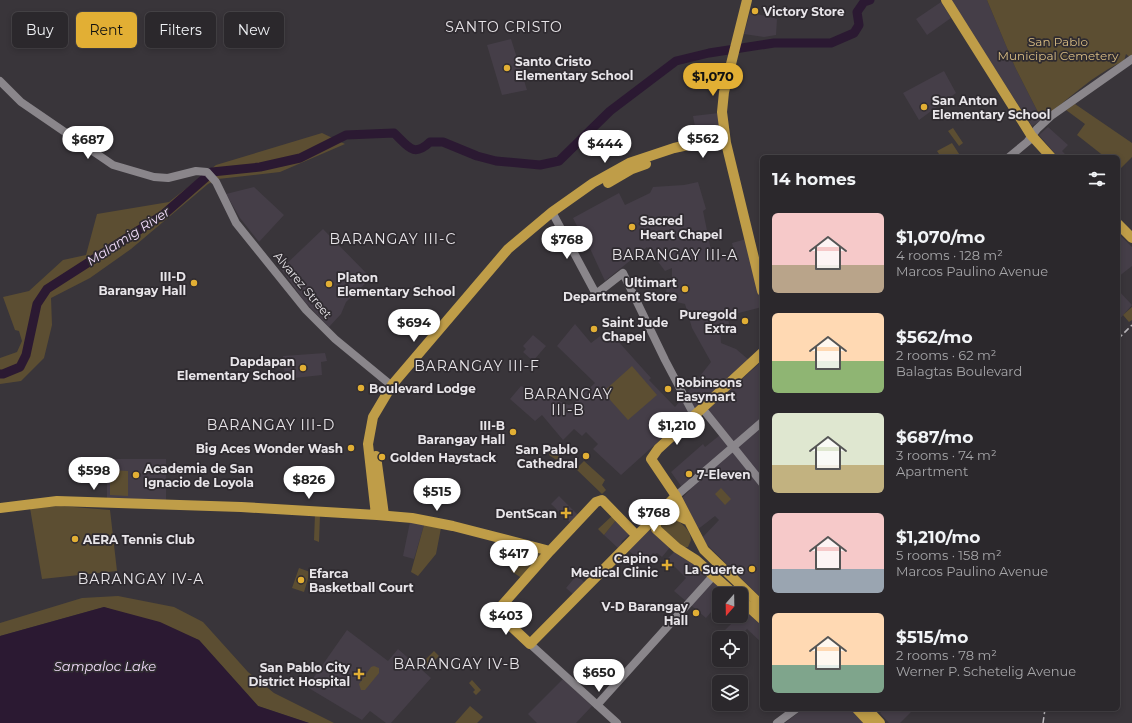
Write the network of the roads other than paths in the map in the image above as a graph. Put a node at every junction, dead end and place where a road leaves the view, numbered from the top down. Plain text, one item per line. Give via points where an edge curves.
1 (747, 0) edge
2 (946, 0) edge
3 (1132, 59) edge
4 (0, 81) edge
5 (1031, 138) junction
6 (725, 140) junction
7 (1011, 155) edge
8 (1049, 155) edge
9 (554, 214) junction
10 (1120, 226) edge
11 (1132, 238) edge
12 (760, 283) edge
13 (760, 355) edge
14 (395, 387) junction
15 (702, 408) junction
16 (694, 415) junction
17 (760, 424) edge
18 (732, 447) junction
19 (760, 481) edge
20 (676, 496) junction
21 (0, 508) edge
22 (380, 515) junction
23 (656, 519) junction
24 (687, 520) junction
25 (636, 535) junction
26 (550, 551) junction
27 (714, 575) junction
28 (727, 587) edge
29 (760, 604) edge
30 (748, 606) edge
31 (760, 617) edge
32 (530, 644) junction
33 (597, 705) junction
34 (793, 711) edge
35 (868, 716) edge
36 (617, 723) edge
37 (777, 723) edge
38 (880, 723) edge

1 - 6 main road via 724,92 722,112
2 - 5 main road
3 - 5 street via 1055,115 1054,119
4 - 14 street, Alvarez Street via 21,102 112,165 154,177 168,178 201,170 207,172 216,182 236,224 306,310 335,339
5 - 7 street
5 - 8 main road
6 - 9 main road via 675,151 630,166
6 - 12 main road
9 - 14 main road via 513,253
9 - 16 street via 596,294 623,273 664,360
10 - 11 main road
13 - 15 main road
14 - 22 main road via 375,432
15 - 16 main road
15 - 18 street
16 - 20 main road via 652,456 651,462
17 - 18 street
18 - 19 street
18 - 20 street
20 - 23 main road
20 - 24 main road
21 - 22 main road via 57,501
22 - 26 main road via 453,526
23 - 24 main road
23 - 25 main road
23 - 27 main road via 677,548
24 - 29 main road via 704,550
25 - 26 main road via 602,500 596,502
25 - 32 main road
26 - 32 main road via 496,612
27 - 28 main road
27 - 33 street
30 - 31 main road
32 - 33 street
33 - 36 street
34 - 37 street
35 - 38 main road

